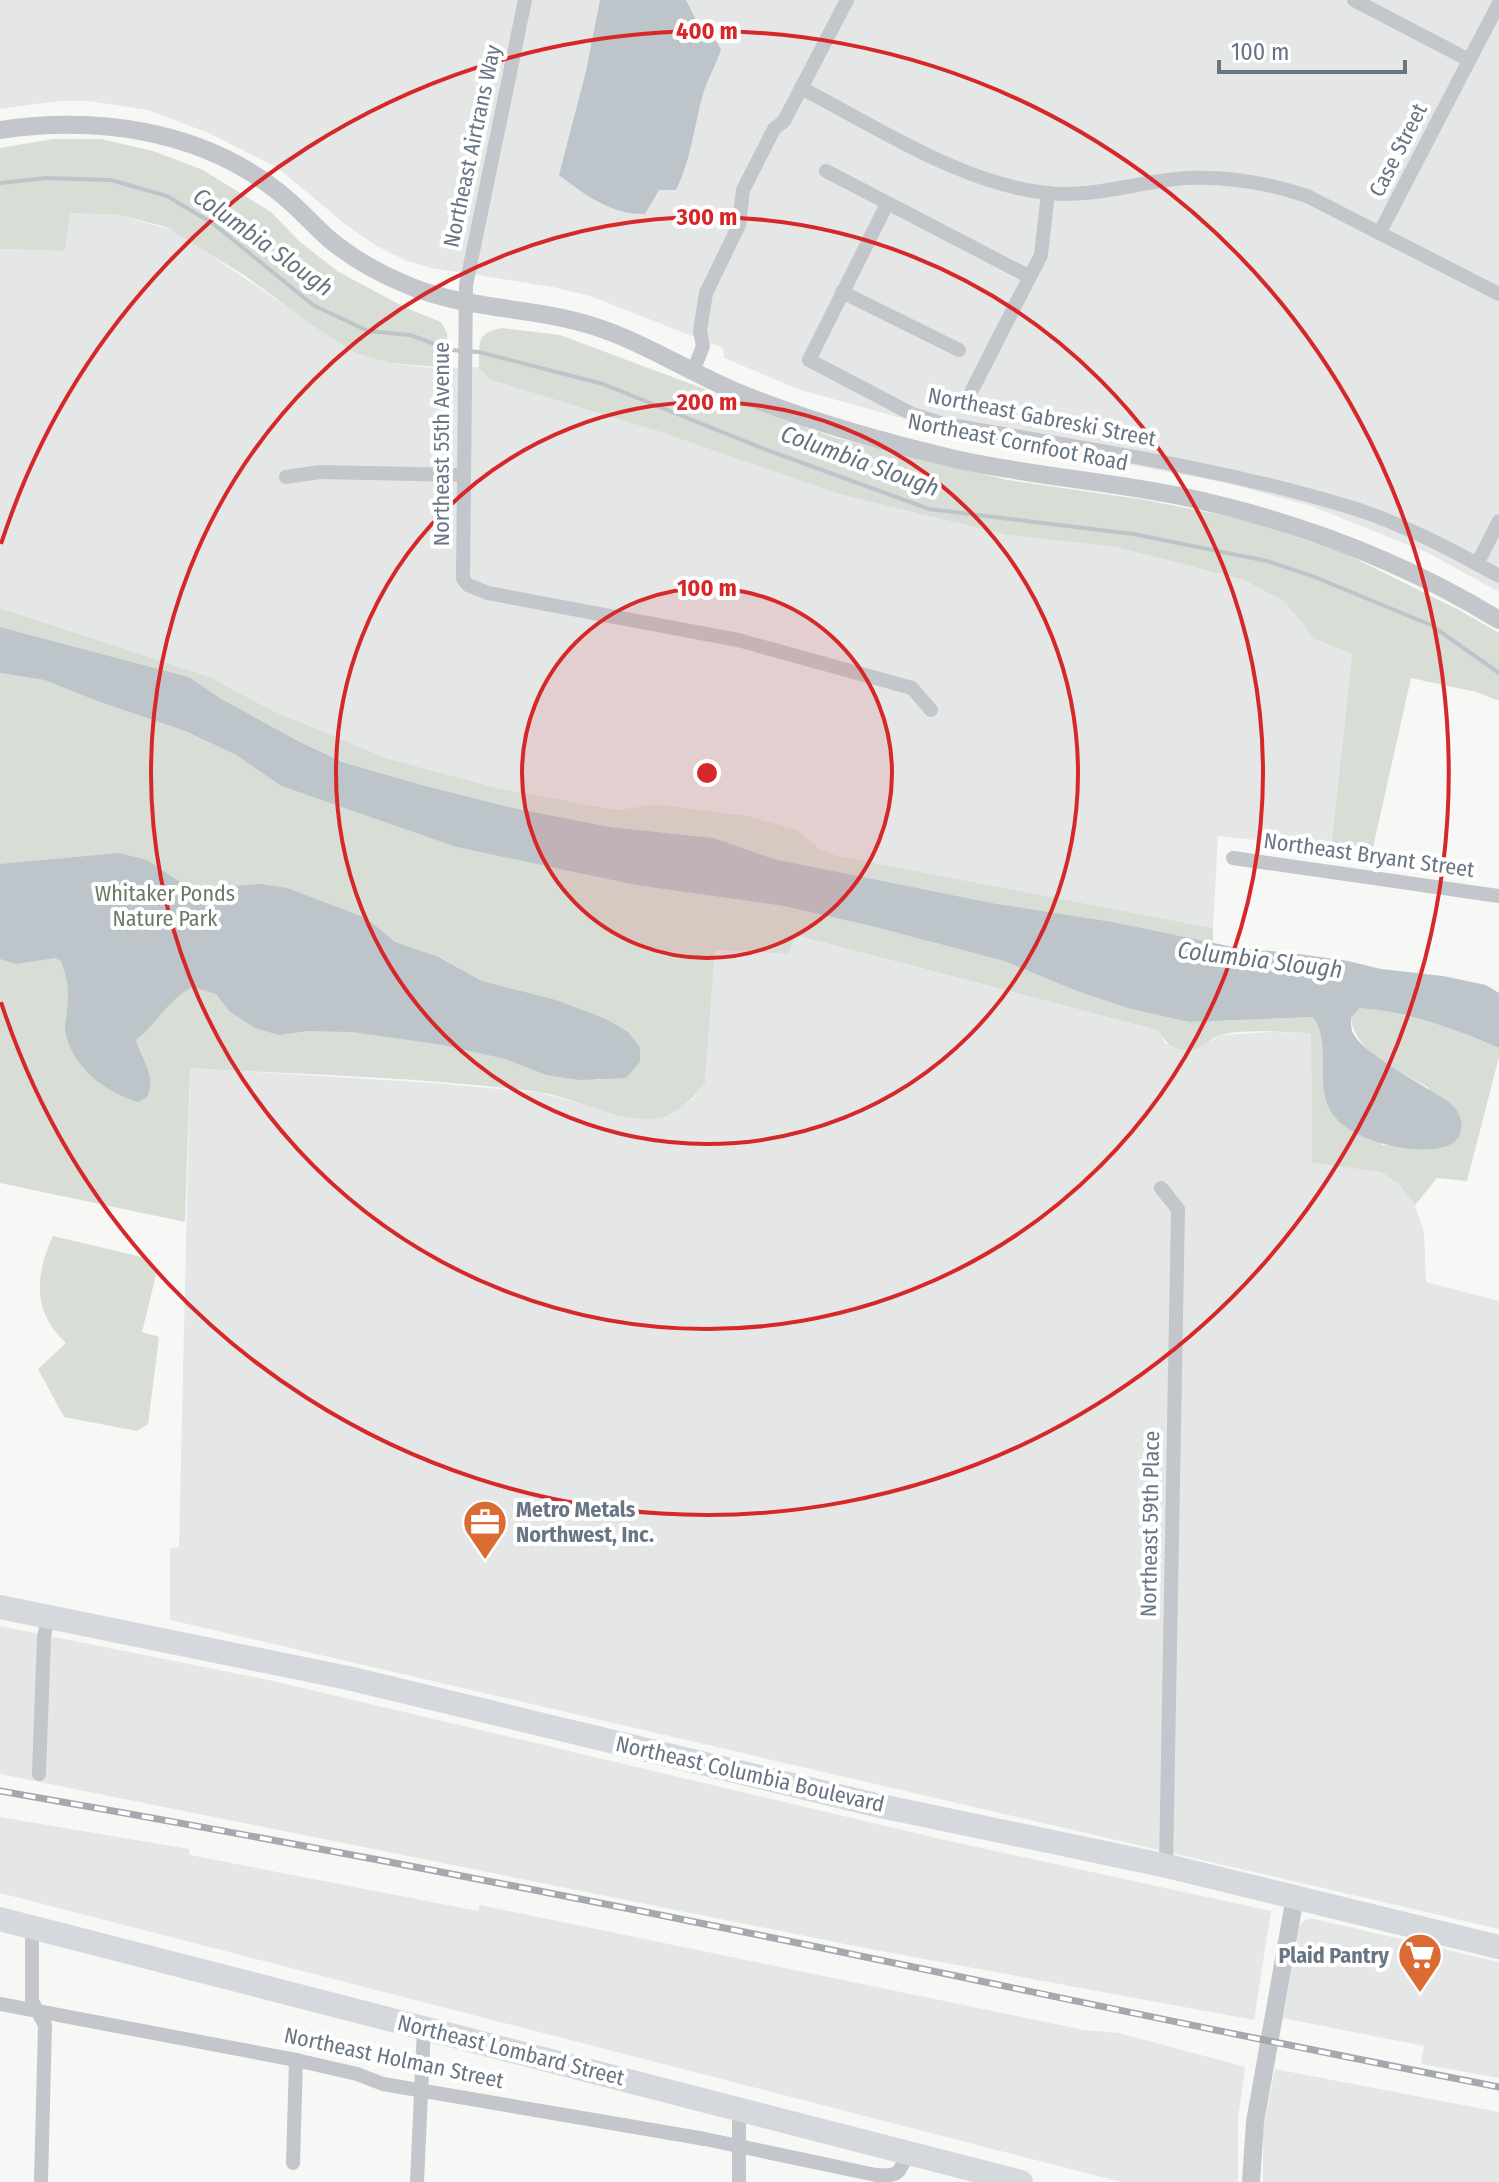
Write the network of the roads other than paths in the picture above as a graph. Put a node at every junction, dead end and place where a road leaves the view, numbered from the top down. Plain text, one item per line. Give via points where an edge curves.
1 (525, 0) edge
2 (847, 0) edge
3 (1354, 0) edge
4 (1499, 3) edge
5 (1469, 60) junction
6 (801, 88) junction
7 (0, 130) edge
8 (826, 171) dead end
9 (1048, 193) junction
10 (887, 204) junction
11 (1380, 232) junction
12 (1030, 277) junction
13 (842, 292) junction
14 (1499, 294) edge
15 (464, 302) junction
16 (959, 350) dead end
17 (693, 372) junction
18 (972, 390) dead end
19 (462, 475) junction
20 (286, 477) dead end
21 (1499, 521) edge
22 (1477, 564) junction
23 (1499, 576) edge
24 (1499, 620) edge
25 (931, 710) dead end
26 (1233, 858) dead end
27 (1499, 896) edge
28 (1161, 1188) dead end
29 (0, 1607) edge
30 (48, 1617) junction
31 (39, 1774) dead end
32 (1166, 1866) junction
33 (1295, 1897) junction
34 (0, 1919) edge
35 (32, 1927) junction
36 (1499, 1947) edge
37 (0, 2004) edge
38 (38, 2011) junction
39 (424, 2028) junction
40 (296, 2060) junction
41 (419, 2088) junction
42 (739, 2109) junction
43 (738, 2147) junction
44 (907, 2152) junction
45 (293, 2163) dead end
46 (41, 2182) edge
47 (417, 2182) edge
48 (739, 2182) edge
49 (1021, 2182) edge
50 (1251, 2182) edge

1 - 15 street, Northeast Airtrans Way
2 - 6 street
3 - 5 street
4 - 5 street, Case Street
5 - 11 street, Case Street
6 - 9 street via 967,173
6 - 17 street via 743,190 739,225 706,293 703,346
7 - 15 street, Northeast Cornfoot Road via 98,125 184,143 267,184 328,238 376,271
8 - 10 street
9 - 11 street via 1105,191 1186,178 1244,179 1307,196
9 - 12 street via 1044,245
10 - 12 street
10 - 13 street
11 - 14 street
12 - 18 street
13 - 16 street
13 - 22 street, Northeast Gabreski Street via 809,360 912,414 1265,484 1397,525
15 - 17 street, Northeast Cornfoot Road via 592,326
15 - 19 street, Northeast 55th Avenue
17 - 24 street, Northeast Cornfoot Road via 797,416 931,453 1171,494 1287,524 1406,570
19 - 20 street via 320,472
19 - 25 street, Northeast 55th Avenue via 462,573 468,585 738,640 912,688
21 - 22 street
22 - 23 street, Northeast Gabreski Street
26 - 27 street, Northeast Bryant Street
28 - 32 street, Northeast 59th Place via 1178,1209
29 - 30 main road, Northeast Columbia Boulevard
30 - 31 street
30 - 32 main road, Northeast Columbia Boulevard via 322,1672 916,1814
32 - 33 main road, Northeast Columbia Boulevard
33 - 36 main road, Northeast Columbia Boulevard
33 - 50 street via 1255,2122
34 - 35 main road, Northeast Lombard Street
35 - 38 street via 31,1993
35 - 39 main road, Northeast Lombard Street
37 - 38 street, Northeast Holman Street
38 - 40 street, Northeast Holman Street
38 - 46 street via 45,2025
39 - 41 street
39 - 42 main road, Northeast Lombard Street
40 - 41 street, Northeast Holman Street via 383,2084
40 - 45 street
41 - 43 street, Northeast Holman Street
41 - 47 street
42 - 43 street
42 - 44 main road, Northeast Lombard Street
43 - 44 street, Northeast Holman Street via 887,2176 900,2171
43 - 48 street
44 - 49 main road, Northeast Lombard Street

